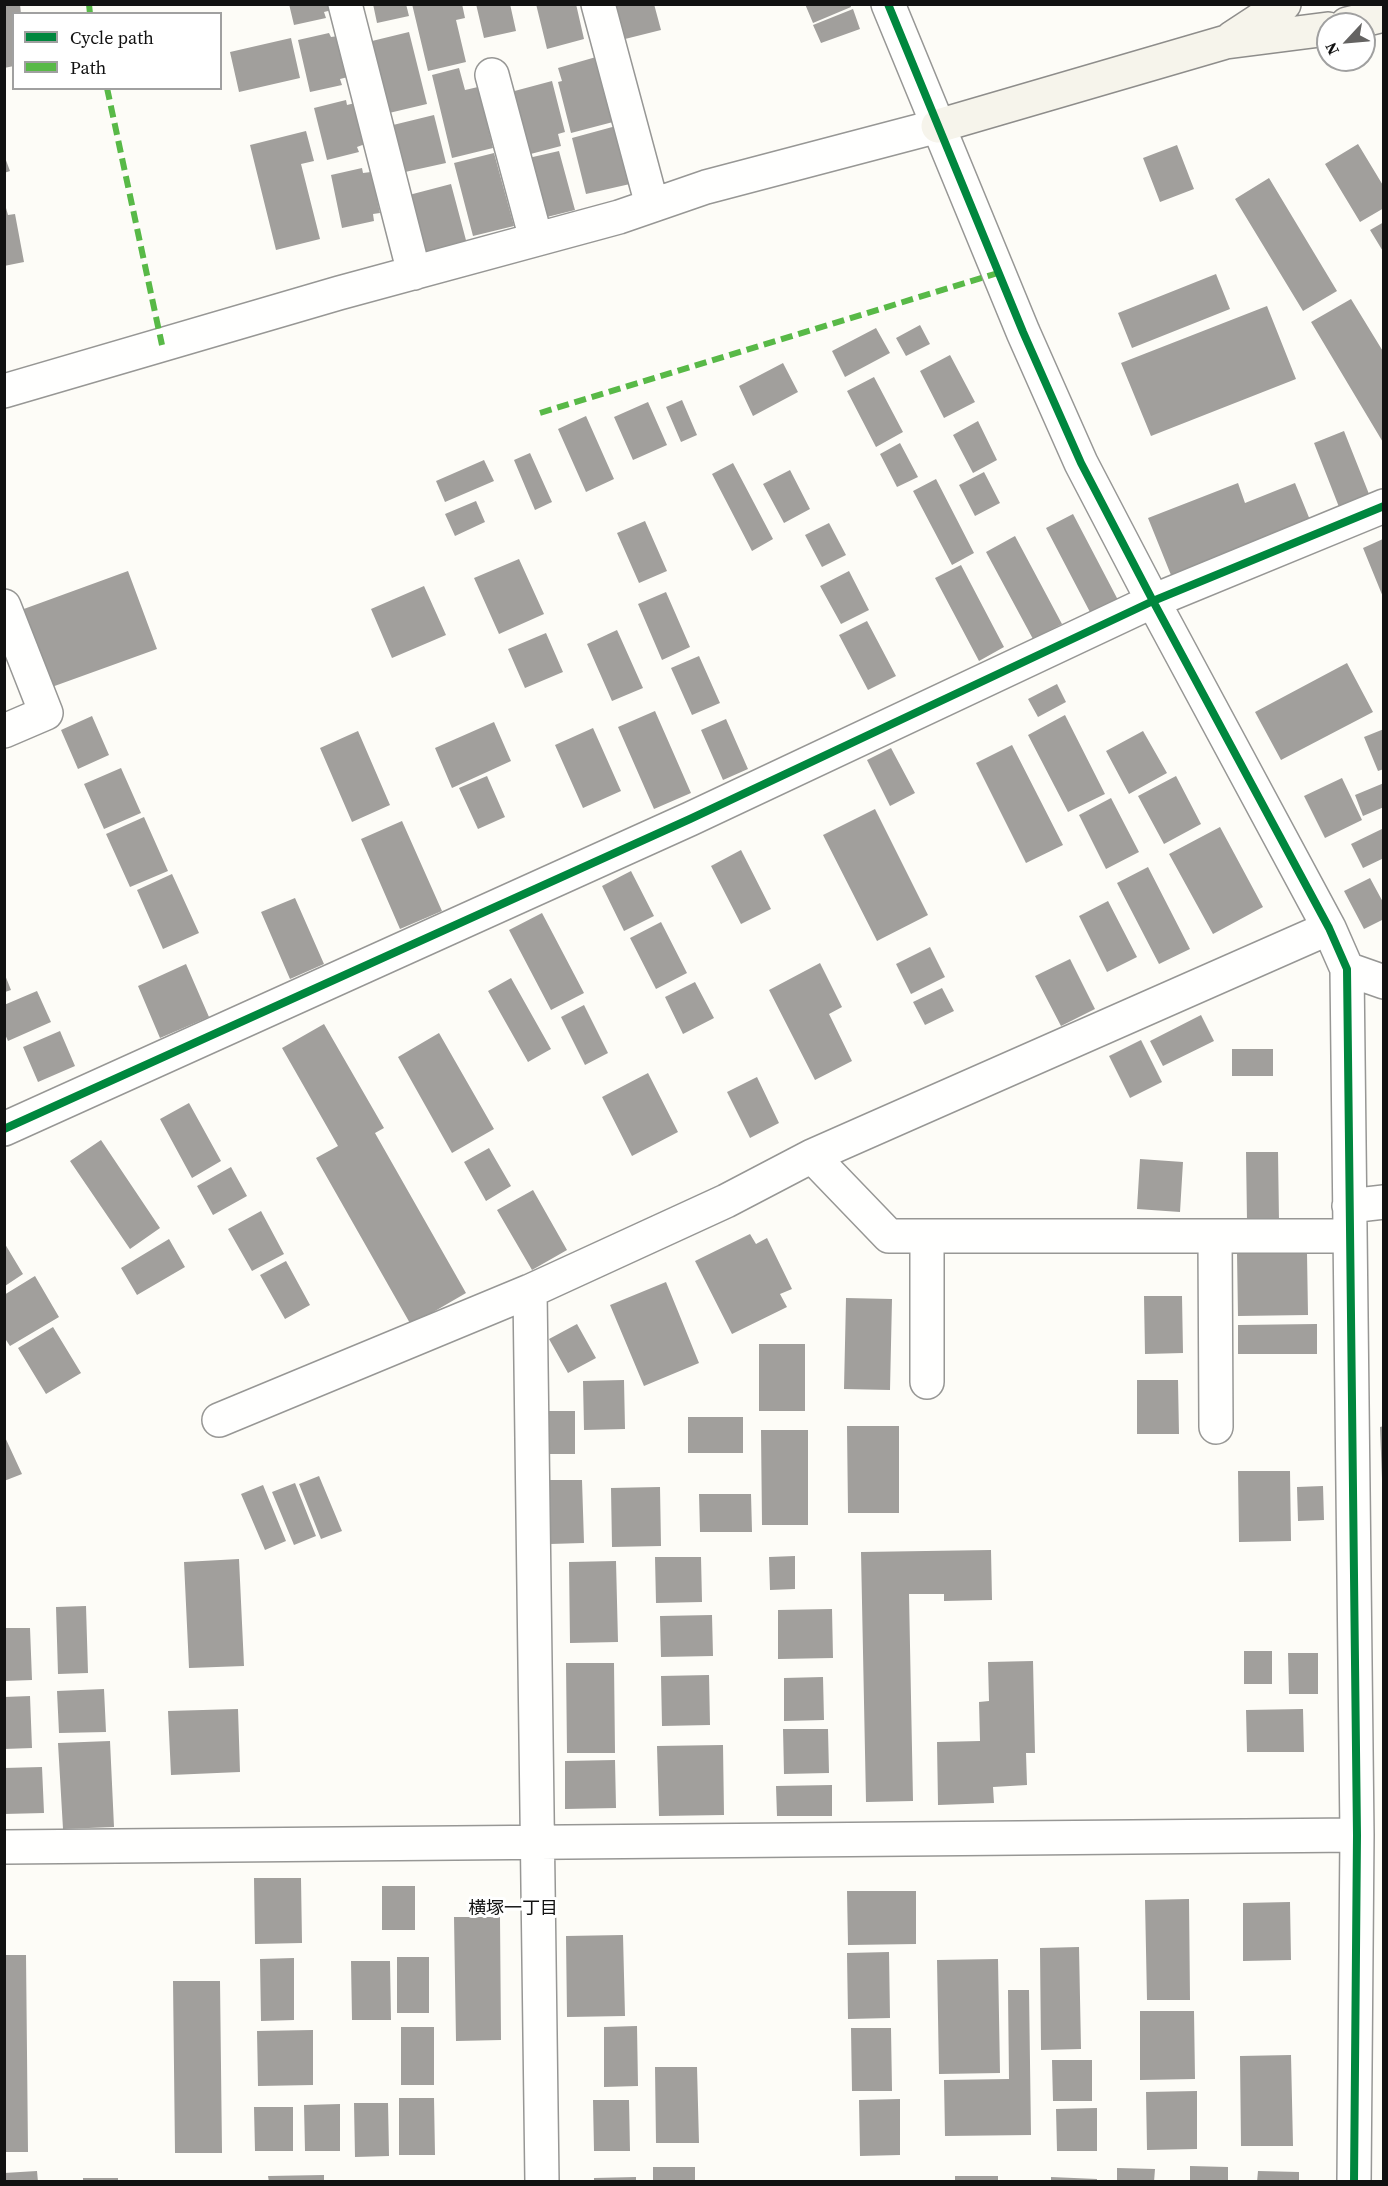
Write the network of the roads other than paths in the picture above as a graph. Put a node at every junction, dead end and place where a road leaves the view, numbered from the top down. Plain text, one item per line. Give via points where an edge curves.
1 (345, 4) edge
2 (598, 4) edge
3 (888, 4) edge
4 (1284, 4) edge
5 (1316, 31) edge
6 (1226, 42) junction
7 (492, 75) dead end
8 (938, 126) junction
9 (652, 205) junction
10 (536, 239) junction
11 (414, 273) junction
12 (4, 391) edge
13 (1383, 506) edge
14 (1153, 602) junction
15 (4, 606) edge
16 (4, 731) edge
17 (1329, 928) junction
18 (1347, 969) junction
19 (1383, 982) edge
20 (4, 1129) edge
21 (812, 1156) junction
22 (1383, 1202) edge
23 (1350, 1221) junction
24 (927, 1236) junction
25 (1215, 1236) junction
26 (530, 1292) junction
27 (927, 1382) dead end
28 (219, 1420) dead end
29 (1216, 1427) dead end
30 (1369, 1628) edge
31 (1357, 1835) junction
32 (536, 1842) junction
33 (4, 1847) edge
34 (542, 2181) edge
35 (1354, 2181) edge

1 - 11 street
2 - 9 street
3 - 8 street
4 - 6 street
5 - 6 street
6 - 8 street
7 - 10 street
8 - 9 street
8 - 14 street via 1076,452
9 - 10 street
10 - 11 street
11 - 12 street
13 - 14 street
14 - 17 street
14 - 20 street via 690,819
15 - 16 street via 46,713
17 - 18 street
17 - 21 street
18 - 19 street
18 - 23 street
21 - 24 street via 889,1236
21 - 26 street via 726,1201
22 - 23 street
23 - 25 street
23 - 30 street
24 - 25 street
24 - 27 street
25 - 29 street
26 - 28 street
26 - 32 street
30 - 31 street
31 - 32 street
31 - 35 street
32 - 33 street
32 - 34 street

